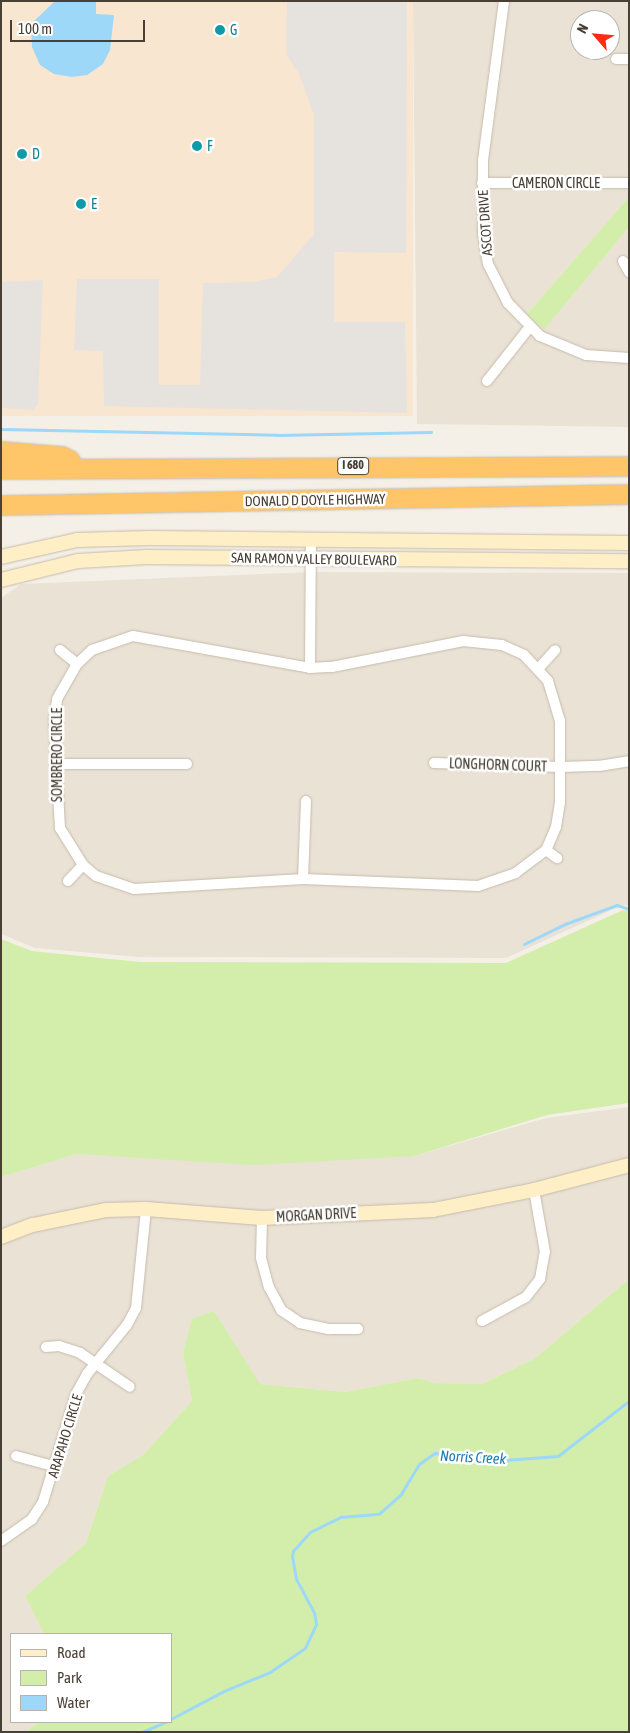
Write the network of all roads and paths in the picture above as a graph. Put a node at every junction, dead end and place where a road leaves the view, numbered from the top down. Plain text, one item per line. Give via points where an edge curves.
1 (504, 1) edge
2 (482, 183) junction
3 (629, 183) edge
4 (623, 261) dead end
5 (629, 272) edge
6 (529, 328) junction
7 (629, 358) edge
8 (487, 381) dead end
9 (1, 451) edge
10 (629, 466) edge
11 (85, 467) junction
12 (1, 468) edge
13 (629, 494) edge
14 (1, 505) edge
15 (311, 539) junction
16 (629, 543) edge
17 (1, 557) edge
18 (311, 560) junction
19 (629, 562) edge
20 (1, 580) edge
21 (60, 650) dead end
22 (555, 650) dead end
23 (77, 664) junction
24 (310, 668) junction
25 (539, 668) junction
26 (629, 761) edge
27 (434, 763) dead end
28 (56, 764) junction
29 (187, 764) dead end
30 (561, 767) junction
31 (306, 801) dead end
32 (546, 850) junction
33 (557, 858) dead end
34 (83, 865) junction
35 (303, 879) junction
36 (68, 882) dead end
37 (629, 1165) edge
38 (534, 1190) junction
39 (146, 1209) junction
40 (262, 1218) junction
41 (1, 1237) edge
42 (482, 1321) dead end
43 (358, 1329) dead end
44 (46, 1347) dead end
45 (94, 1363) junction
46 (130, 1387) dead end
47 (16, 1456) dead end
48 (54, 1466) junction
49 (1, 1541) edge

1 - 2 street, ASCOT DRIVE via 487,116
2 - 3 street, CAMERON CIRCLE
2 - 6 street, ASCOT DRIVE via 483,233 488,264 508,303
4 - 5 street
6 - 7 street, ASCOT DRIVE via 568,350 599,358
6 - 8 street
9 - 11 highway via 62,456
10 - 11 highway, I 680
11 - 12 highway, I 680
13 - 14 highway, DONALD D DOYLE HIGHWAY
15 - 16 main road, SAN RAMON VALLEY BOULEVARD
15 - 17 main road, SAN RAMON VALLEY BOULEVARD via 77,540
15 - 18 street
18 - 19 main road, SAN RAMON VALLEY BOULEVARD
18 - 20 main road, SAN RAMON VALLEY BOULEVARD via 146,557 78,561
18 - 24 street
21 - 23 street
22 - 25 street
23 - 24 street, SOMBRERO CIRCLE via 92,650 133,636
23 - 28 street, SOMBRERO CIRCLE via 57,700
24 - 25 street, SOMBRERO CIRCLE via 332,667 471,641 502,644 524,655
25 - 30 street, SOMBRERO CIRCLE via 555,696
26 - 30 street, LONGHORN COURT
27 - 30 street, LONGHORN COURT
28 - 29 street
28 - 34 street, SOMBRERO CIRCLE via 60,828
30 - 32 street, SOMBRERO CIRCLE via 556,827
31 - 35 street
32 - 33 street
32 - 35 street, SOMBRERO CIRCLE via 516,874 478,886
34 - 35 street, SOMBRERO CIRCLE via 96,876 134,889
34 - 36 street
37 - 38 main road, MORGAN DRIVE
38 - 40 main road, MORGAN DRIVE via 433,1210
38 - 42 street via 546,1252 540,1280 526,1297
39 - 40 main road, MORGAN DRIVE
39 - 41 main road, MORGAN DRIVE via 66,1217
39 - 45 street, ARAPAHO CIRCLE via 136,1308 127,1325
40 - 43 street via 261,1258 269,1287 281,1310 300,1323 329,1329
44 - 45 street via 69,1348
45 - 46 street
45 - 48 street, ARAPAHO CIRCLE via 76,1394
47 - 48 street
48 - 49 street, ARAPAHO CIRCLE via 43,1502 32,1519

